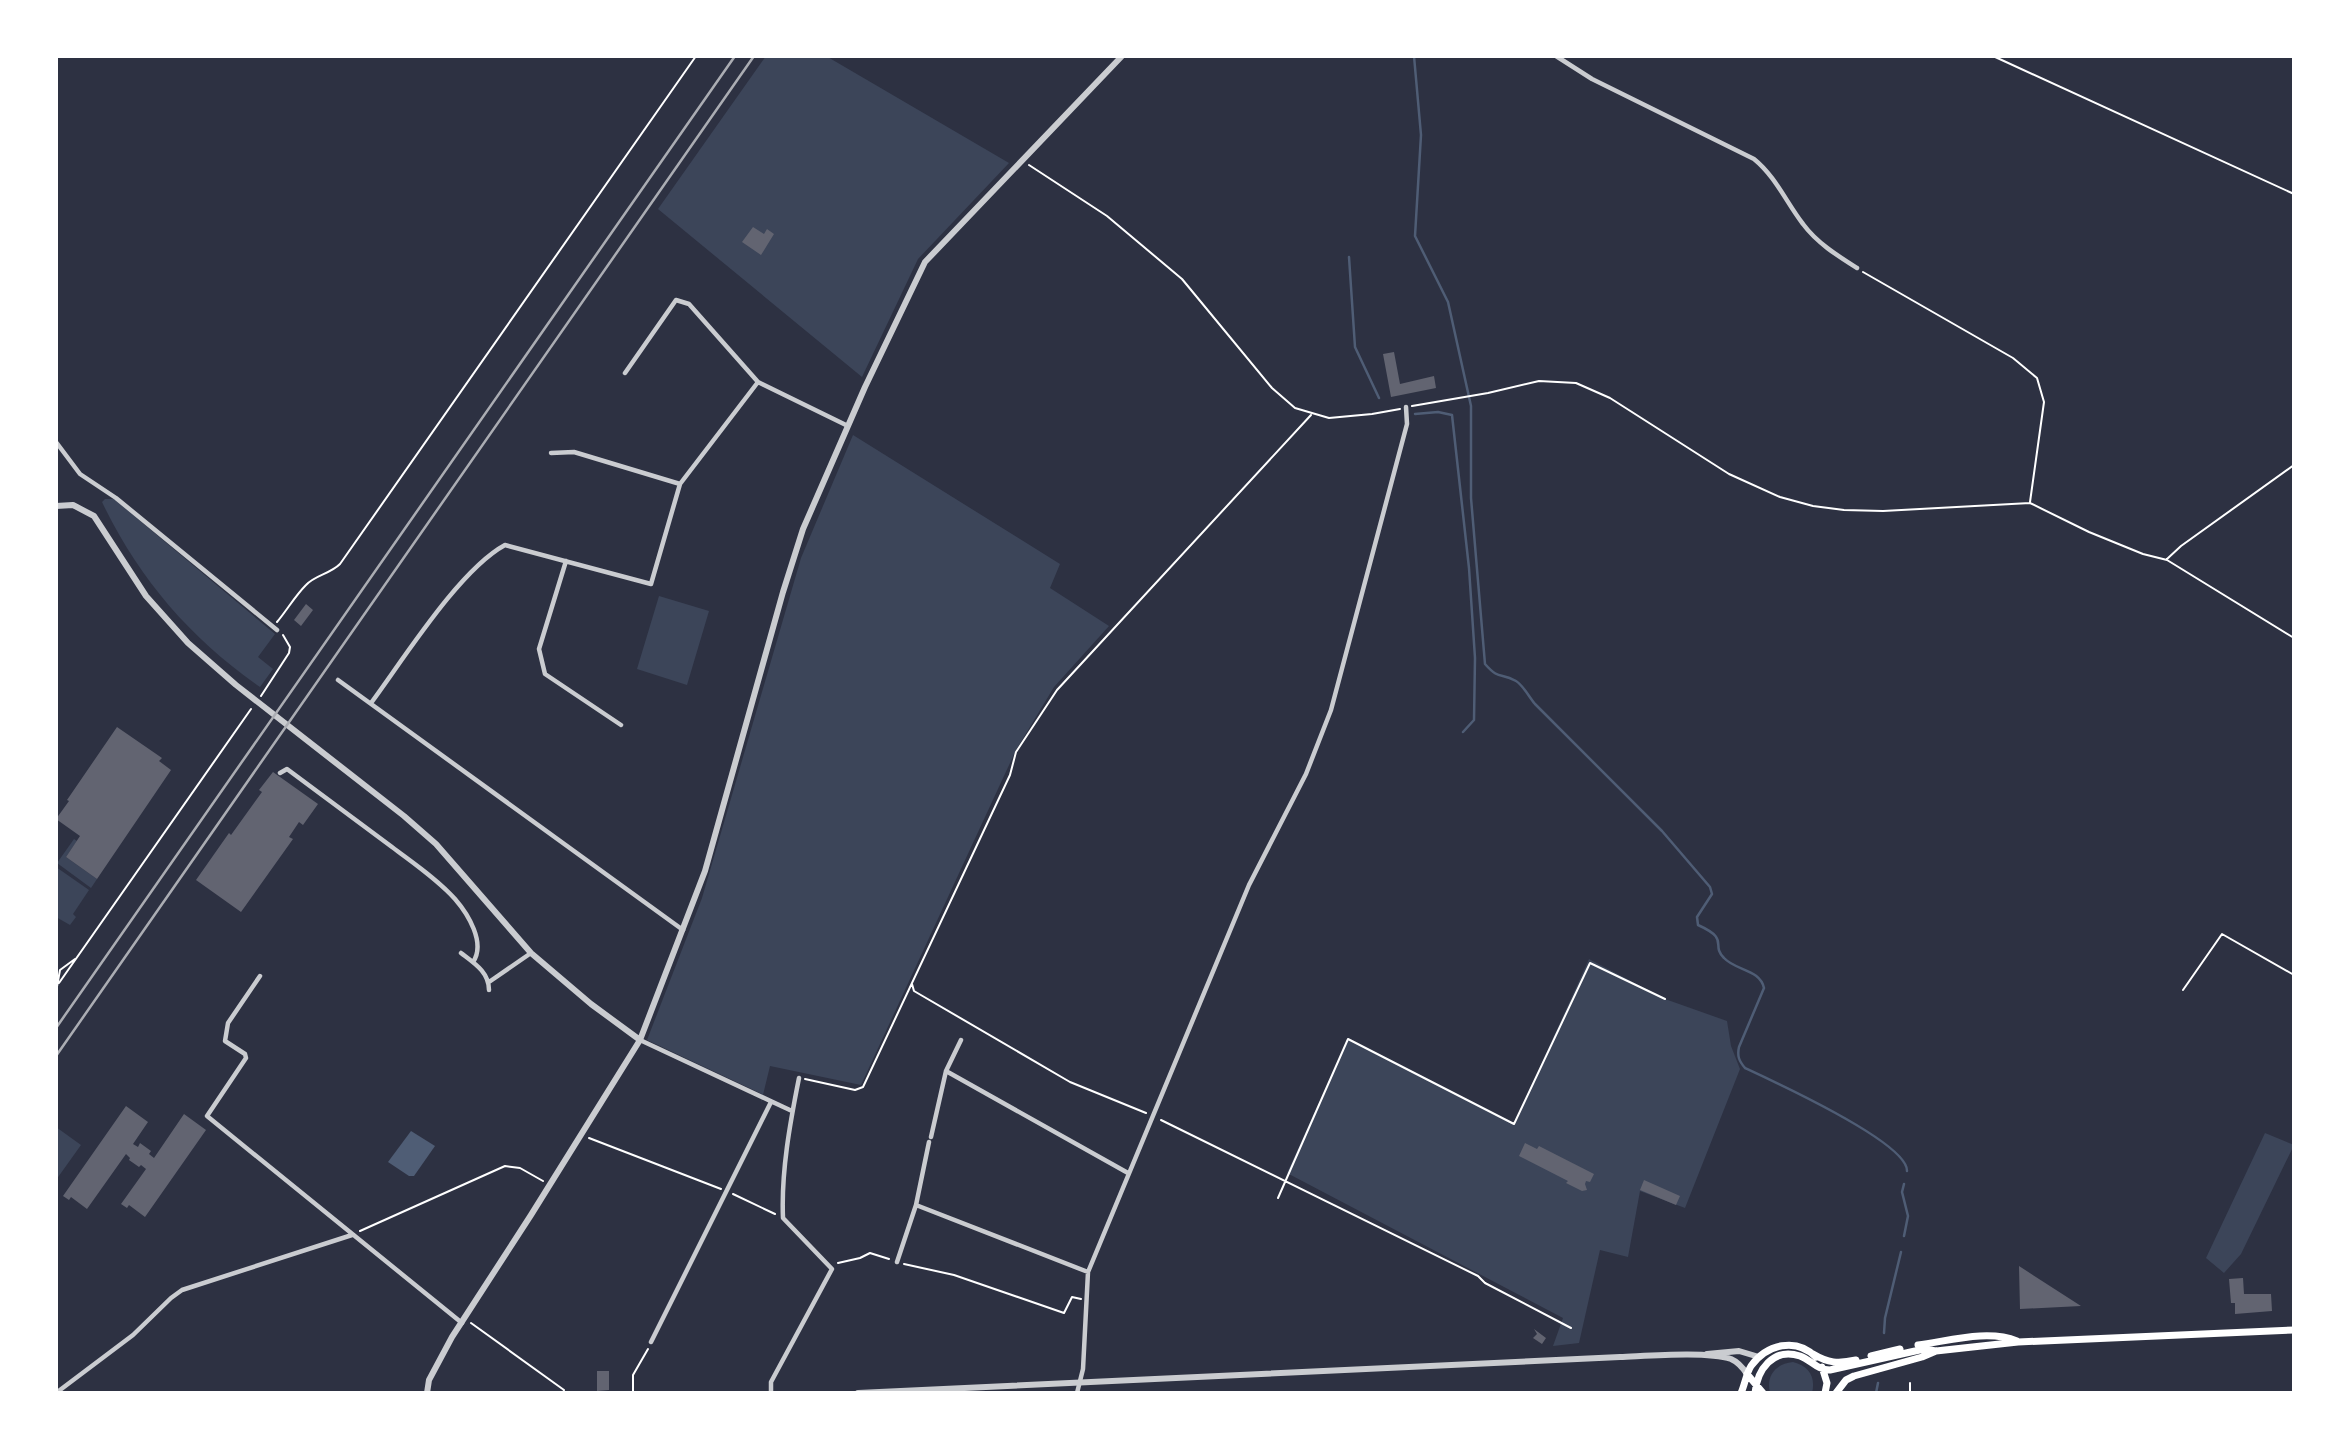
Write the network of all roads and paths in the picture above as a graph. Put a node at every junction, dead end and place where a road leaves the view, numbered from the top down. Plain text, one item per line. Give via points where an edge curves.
1 (696, 56) edge
2 (1122, 56) edge
3 (1556, 56) edge
4 (1993, 56) edge
5 (1021, 160) junction
6 (2294, 194) edge
7 (1857, 268) joint
8 (625, 373) dead end
9 (758, 382) junction
10 (1406, 407) junction
11 (1312, 415) junction
12 (848, 426) junction
13 (56, 442) edge
14 (551, 453) dead end
15 (2294, 465) edge
16 (680, 484) junction
17 (2030, 503) junction
18 (56, 506) edge
19 (2167, 560) junction
20 (566, 561) junction
21 (277, 630) junction
22 (2294, 638) edge
23 (338, 680) dead end
24 (371, 704) junction
25 (621, 725) dead end
26 (280, 772) dead end
27 (683, 931) junction
28 (461, 953) dead end
29 (531, 953) junction
30 (76, 958) junction
31 (473, 962) junction
32 (2294, 975) edge
33 (260, 976) dead end
34 (489, 982) junction
35 (911, 982) junction
36 (59, 983) junction
37 (489, 990) dead end
38 (2183, 990) dead end
39 (56, 992) edge
40 (1665, 999) dead end
41 (639, 1040) junction
42 (961, 1040) dead end
43 (946, 1071) junction
44 (799, 1078) joint
45 (771, 1102) junction
46 (792, 1111) junction
47 (1153, 1115) junction
48 (582, 1135) junction
49 (1128, 1173) junction
50 (1284, 1180) junction
51 (550, 1185) junction
52 (727, 1191) junction
53 (1278, 1198) dead end
54 (916, 1205) junction
55 (783, 1218) junction
56 (352, 1235) junction
57 (897, 1262) junction
58 (832, 1269) junction
59 (1088, 1272) junction
60 (1085, 1300) junction
61 (463, 1321) junction
62 (1571, 1328) dead end
63 (2294, 1330) edge
64 (652, 1342) joint
65 (2018, 1342) junction
66 (1936, 1350) junction
67 (1813, 1354) junction
68 (1695, 1356) junction
69 (1759, 1357) junction
70 (1824, 1370) junction
71 (1747, 1374) junction
72 (1080, 1382) junction
73 (1910, 1383) dead end
74 (1754, 1390) edge
75 (923, 1391) edge
76 (56, 1393) edge
77 (427, 1393) edge
78 (564, 1393) edge
79 (633, 1393) edge
80 (771, 1393) edge
81 (858, 1393) edge
82 (1077, 1393) edge
83 (1741, 1393) edge
84 (1763, 1393) edge
85 (1825, 1393) edge
86 (1836, 1393) edge
87 (1910, 1393) edge

1 - 21 path via 340,564 306,584 276,623
2 - 5 street
3 - 7 street via 1592,79 1754,159 1779,186 1803,225
4 - 6 path
5 - 11 path via 1107,216 1182,279 1272,388 1295,408
5 - 12 street via 925,262
7 - 17 path via 2013,358 2037,378 2044,402
8 - 9 street via 676,300 689,304
9 - 12 street
9 - 16 street
10 - 11 path via 1346,417
10 - 17 path via 1558,380 1610,398 1729,474 1813,506 1883,511
10 - 47 street via 1407,424 1321,741 1249,885
11 - 35 path via 1057,690 1016,752 1010,775
12 - 27 street via 803,529 705,871
13 - 21 street via 80,474 116,498
14 - 16 street via 574,452
15 - 19 path
16 - 20 street via 651,584
17 - 19 path via 2089,532
18 - 29 street via 74,505 98,520 146,596 188,643 436,844
19 - 22 path
20 - 24 street via 505,545 492,552 449,598
20 - 25 street via 538,649 545,674
21 - 30 path via 290,647 284,662
23 - 24 street
24 - 27 street
26 - 31 street via 287,769 454,898 478,938
27 - 41 street
28 - 31 street
29 - 34 street
29 - 41 street
30 - 36 path
30 - 36 path via 60,970
31 - 34 street
32 - 38 path via 2222,934
33 - 56 street via 228,1023 225,1041 246,1058 207,1116
34 - 37 street
35 - 44 path via 863,1087 855,1090
35 - 47 path via 914,991 1070,1082
36 - 39 path
40 - 50 path via 1590,964 1514,1125 1348,1039
41 - 45 street
41 - 48 street
42 - 43 street
43 - 49 street
43 - 54 street
44 - 46 street
45 - 46 street
45 - 52 street
46 - 55 street
47 - 49 street
47 - 50 path
48 - 51 street
48 - 52 path
49 - 59 street
50 - 53 path
50 - 62 path via 1478,1276
51 - 56 path via 520,1168 505,1166
51 - 61 street
52 - 55 path
52 - 64 street
54 - 57 street
54 - 59 street
55 - 58 street
56 - 61 street
56 - 76 street via 182,1290 133,1335
57 - 58 path via 870,1253 840,1261
57 - 60 path via 954,1275 1064,1313 1072,1297
58 - 80 street via 771,1382
59 - 60 street
60 - 72 street
61 - 77 street via 429,1380
61 - 78 path
63 - 65 main road
64 - 79 path via 633,1375
65 - 66 main road
65 - 67 main road via 2006,1337 1918,1345 1838,1363
66 - 70 main road
66 - 86 main road via 1854,1376
67 - 69 main road via 1789,1344 1775,1346
67 - 70 main road
68 - 69 street via 1738,1351
68 - 71 street via 1730,1359
68 - 72 street
69 - 71 main road
70 - 74 main road via 1799,1356 1778,1356 1763,1367
70 - 85 main road
71 - 74 main road
71 - 83 main road
72 - 75 street
72 - 82 street
73 - 87 path
74 - 84 main road
75 - 81 street

